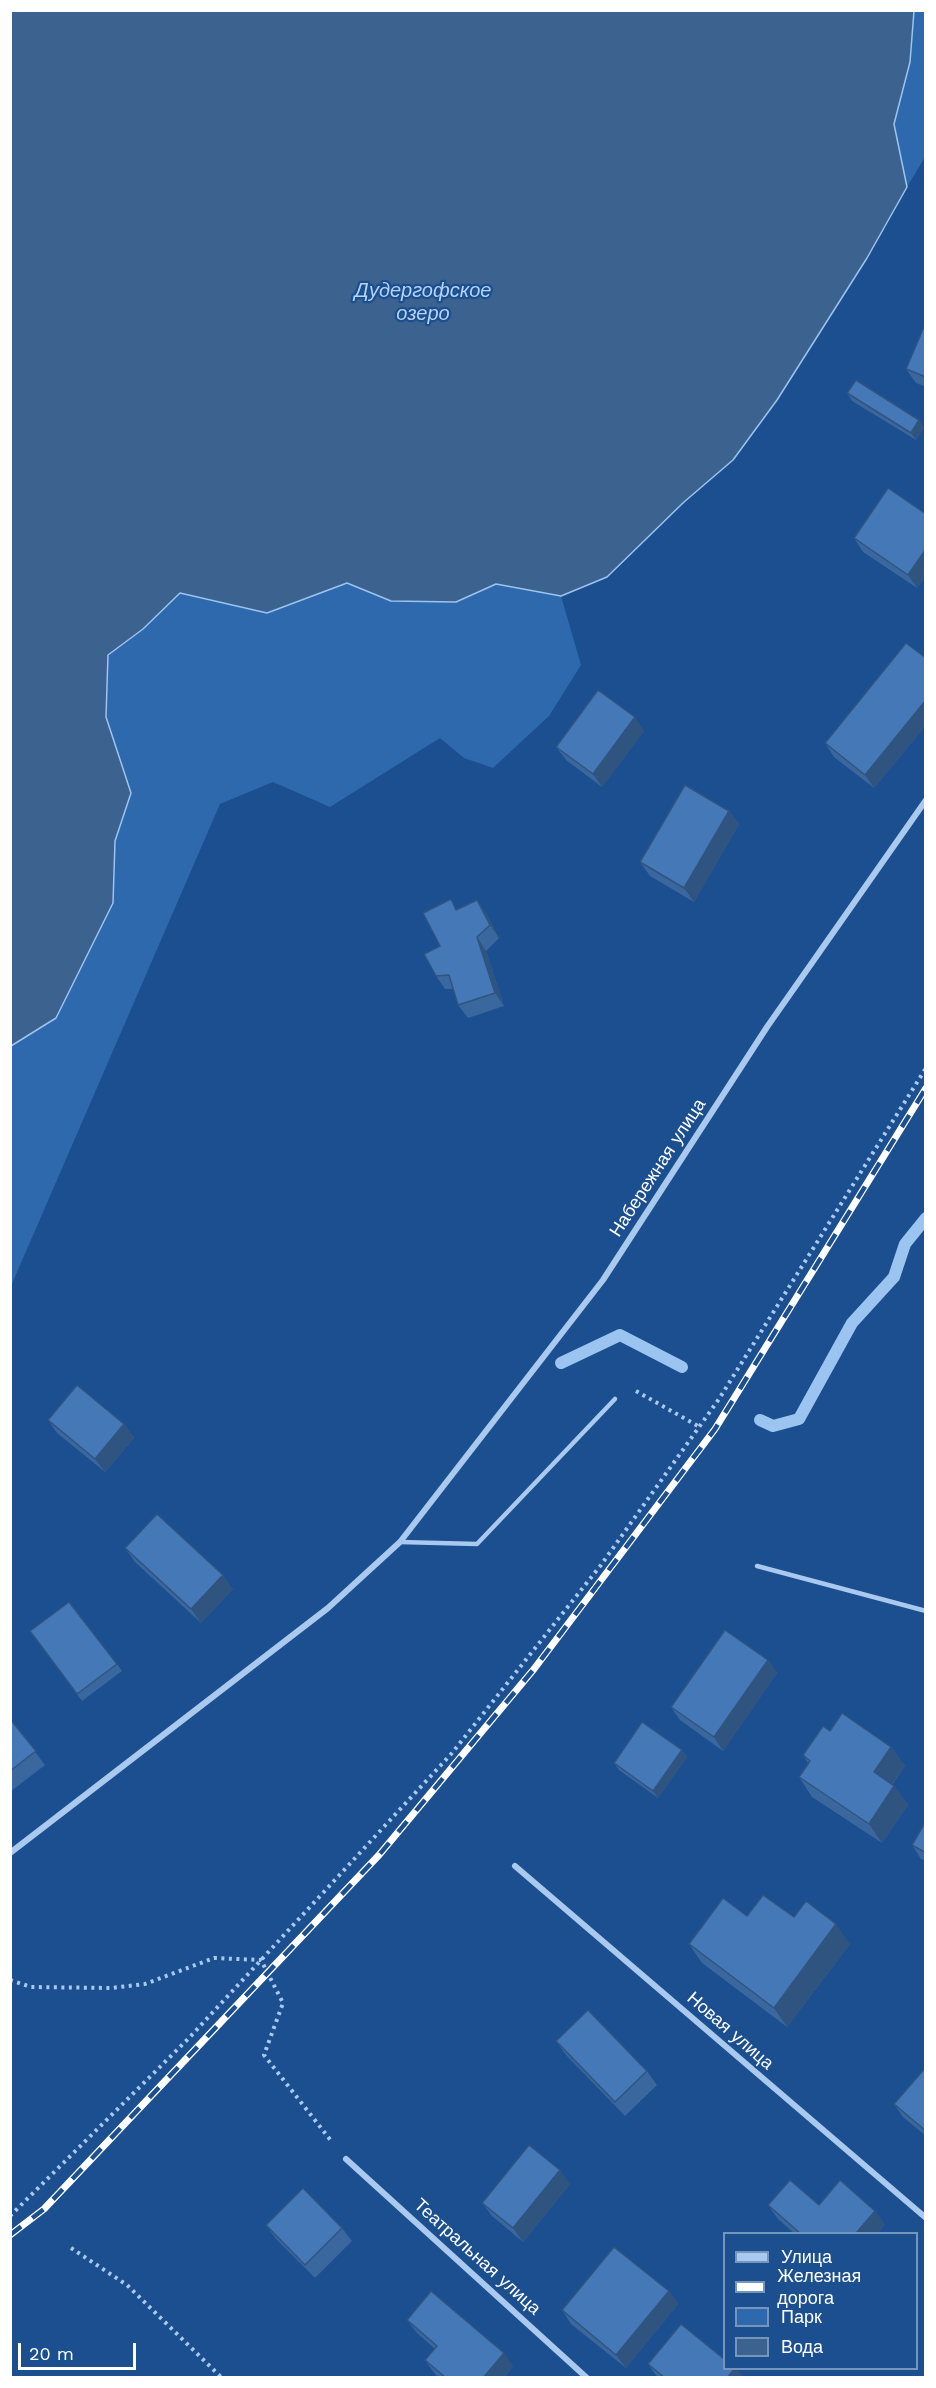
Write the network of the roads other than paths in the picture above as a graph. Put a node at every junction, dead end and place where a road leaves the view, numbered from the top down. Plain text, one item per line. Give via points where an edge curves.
1 (926, 800) edge
2 (615, 1399) dead end
3 (400, 1542) junction
4 (757, 1566) dead end
5 (926, 1611) edge
6 (10, 1853) edge
7 (515, 1866) dead end
8 (346, 2160) road end
9 (926, 2218) edge
10 (587, 2378) edge

1 - 3 street, Набережная улица via 767,1027 603,1280
2 - 3 lane via 477,1544
3 - 6 street, Набережная улица via 328,1608
4 - 5 lane
7 - 9 street, Новая улица
8 - 10 street, Театральная улица

